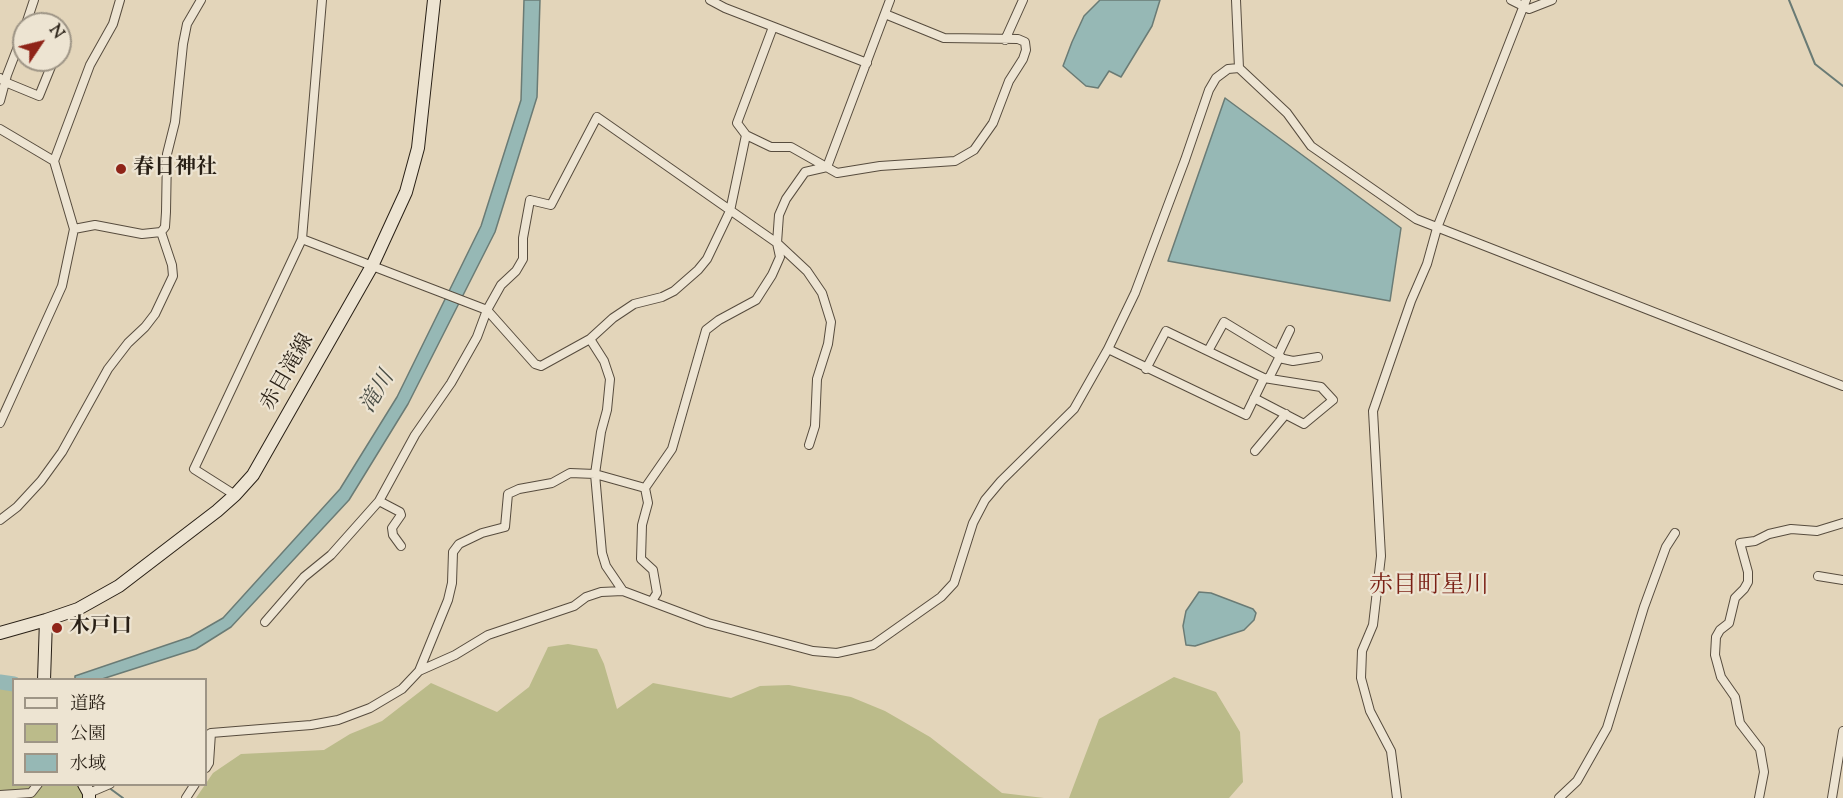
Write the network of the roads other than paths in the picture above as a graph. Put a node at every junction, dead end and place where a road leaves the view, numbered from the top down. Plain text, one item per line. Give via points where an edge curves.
1 (120, 0) edge
2 (201, 0) edge
3 (322, 0) edge
4 (434, 0) edge
5 (710, 0) edge
6 (891, 0) edge
7 (1023, 0) edge
8 (1236, 0) edge
9 (1511, 0) edge
10 (1552, 0) edge
11 (1525, 3) edge
12 (726, 4) edge
13 (885, 14) junction
14 (773, 27) junction
15 (1005, 40) junction
16 (867, 63) junction
17 (12, 66) edge
18 (1239, 68) junction
19 (49, 72) edge
20 (3, 80) edge
21 (0, 101) edge
22 (0, 129) edge
23 (746, 135) junction
24 (54, 162) junction
25 (827, 167) junction
26 (730, 211) junction
27 (1437, 228) junction
28 (74, 229) junction
29 (161, 232) junction
30 (302, 239) junction
31 (777, 243) junction
32 (372, 266) junction
33 (487, 310) junction
34 (1290, 330) dead end
35 (590, 339) junction
36 (1108, 350) junction
37 (1208, 351) junction
38 (1279, 357) junction
39 (1318, 357) dead end
40 (1146, 369) junction
41 (1266, 378) junction
42 (1843, 386) edge
43 (1254, 398) junction
44 (1286, 414) junction
45 (0, 423) edge
46 (809, 445) dead end
47 (1255, 452) dead end
48 (595, 474) junction
49 (645, 488) junction
50 (236, 495) junction
51 (379, 501) junction
52 (0, 520) edge
53 (1843, 523) edge
54 (1675, 533) dead end
55 (401, 546) dead end
56 (1818, 576) dead end
57 (1843, 580) edge
58 (623, 591) junction
59 (652, 601) junction
60 (46, 620) junction
61 (266, 622) dead end
62 (0, 633) edge
63 (419, 671) junction
64 (44, 678) edge
65 (1843, 731) edge
66 (208, 735) edge
67 (1842, 744) edge
68 (207, 766) edge
69 (36, 786) edge
70 (105, 786) edge
71 (89, 792) edge
72 (0, 795) edge
73 (1397, 798) edge
74 (1559, 798) edge
75 (1759, 798) edge
76 (1832, 798) edge

1 - 24 street via 113,24 90,65
2 - 29 street via 187,24 183,44 175,122 167,154 166,220
3 - 30 street
4 - 32 main road, 赤目滝線 via 418,148 406,192
5 - 12 street
6 - 13 street
7 - 15 street
8 - 18 street
9 - 11 street
10 - 11 street via 1529,9
11 - 27 street
12 - 14 street
13 - 15 street via 944,38
13 - 16 street
14 - 16 street
14 - 23 street via 737,123
15 - 25 street via 1025,42 1026,50 993,123 974,150 955,161 837,172
16 - 25 street
17 - 20 street
18 - 27 street via 1287,113 1311,146 1416,219
18 - 36 street via 1228,69 1209,90 1135,293
19 - 20 street via 39,96
20 - 21 street
22 - 24 street
23 - 25 street via 771,147 791,147
23 - 26 street
24 - 28 street
25 - 31 street via 805,172 786,199 778,215
26 - 31 street
26 - 33 street via 597,117 551,206 530,200 522,238 523,259
26 - 35 street via 698,270 674,291 634,304
27 - 42 street
27 - 73 street via 1373,411 1381,556 1373,625 1362,651 1361,678 1370,711 1391,751
28 - 29 street via 95,225 142,234
28 - 45 street via 62,286
29 - 52 street via 173,276 155,314 108,369 41,482
30 - 32 street
30 - 50 street via 194,469
31 - 46 street via 807,271 822,293 831,322 817,379 815,426
31 - 49 street via 780,257 756,300 706,330 672,449
32 - 33 street
32 - 50 main road, 赤目滝線 via 268,450
33 - 35 street via 535,364 542,366
33 - 51 street via 451,383 415,435
34 - 38 street
35 - 48 street via 610,379
36 - 40 street
36 - 59 street via 1074,409 985,500 973,523 954,583 941,597 873,645 837,653 813,651 708,623
37 - 38 street via 1224,322
37 - 40 street via 1166,331
37 - 41 street
38 - 39 street via 1293,361
38 - 41 street
40 - 43 street via 1246,415
41 - 43 street
41 - 44 street via 1321,387 1333,400 1304,424
43 - 44 street
44 - 47 street
48 - 49 street
48 - 58 street via 602,553
48 - 63 street via 570,473 552,483 508,494 505,527 459,544 453,552 448,600
49 - 59 street via 648,503 642,525 641,559 652,570 657,592
50 - 60 main road, 赤目滝線 via 119,586 78,609
51 - 55 street via 400,512 392,528
51 - 61 street
53 - 75 street via 1817,531 1791,529 1740,543 1748,582 1735,598 1729,623 1716,637 1715,655 1721,677 1736,697 1740,723 1760,749 1764,772
54 - 74 street via 1644,607 1607,728 1576,781
56 - 57 street
58 - 59 street
58 - 63 street via 601,592 574,606 488,635
60 - 62 main road, 赤目滝線
60 - 64 main road
63 - 66 street via 402,689 370,708 338,720
65 - 67 street
66 - 68 street
67 - 76 street
69 - 72 street via 31,793
70 - 71 street

